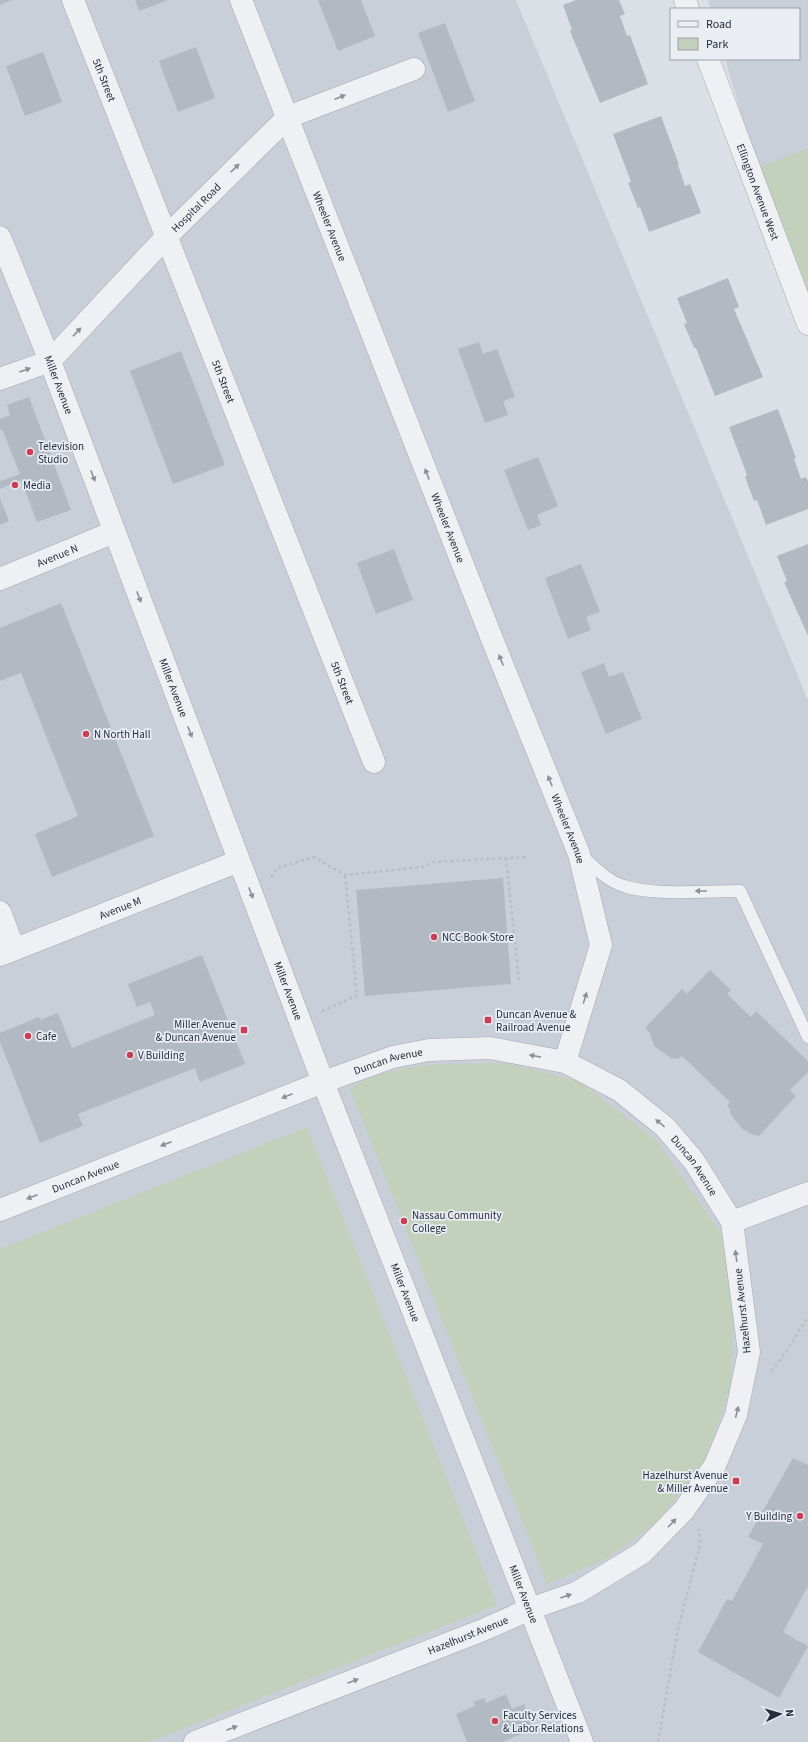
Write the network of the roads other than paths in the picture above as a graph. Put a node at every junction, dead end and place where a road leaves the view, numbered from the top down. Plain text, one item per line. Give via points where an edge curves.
1 (74, 0) edge
2 (241, 0) edge
3 (708, 60) edge
4 (414, 69) dead end
5 (288, 117) junction
6 (166, 236) junction
7 (0, 237) edge
8 (808, 324) edge
9 (50, 361) junction
10 (0, 379) edge
11 (114, 532) junction
12 (0, 579) edge
13 (374, 762) dead end
14 (579, 854) junction
15 (239, 861) junction
16 (0, 912) edge
17 (7, 952) edge
18 (808, 1037) edge
19 (565, 1062) junction
20 (323, 1082) junction
21 (808, 1193) edge
22 (0, 1210) edge
23 (732, 1222) junction
24 (530, 1609) junction
25 (196, 1742) edge
26 (582, 1742) edge

1 - 6 street, 5th Street
2 - 5 street, Wheeler Avenue
3 - 8 street, Ellington Avenue West
5 -> 4 street, Hospital Road
6 -> 5 street, Hospital Road
14 -> 5 street, Wheeler Avenue
9 -> 6 street, Hospital Road
6 - 13 street, 5th Street
7 - 9 street, Miller Avenue
10 -> 9 street, Hospital Road
9 -> 11 street, Miller Avenue
11 - 12 street, Avenue N
11 -> 15 street, Miller Avenue
18 -> 14 lane via 740,891 665,891 623,886 605,877
19 -> 14 street, Wheeler Avenue via 601,946
15 - 17 street, Avenue M
15 -> 20 street, Miller Avenue
16 - 17 street
19 -> 20 street, Duncan Avenue via 490,1048 429,1050 393,1057
23 -> 19 street, Duncan Avenue via 694,1161 665,1127 619,1090
20 -> 22 street, Duncan Avenue
20 - 24 street, Miller Avenue
21 - 23 street
24 -> 23 street, Hazelhurst Avenue via 578,1592 642,1553 684,1510 715,1464 736,1415 749,1352
25 -> 24 street, Hazelhurst Avenue via 483,1630
24 - 26 street, Miller Avenue

